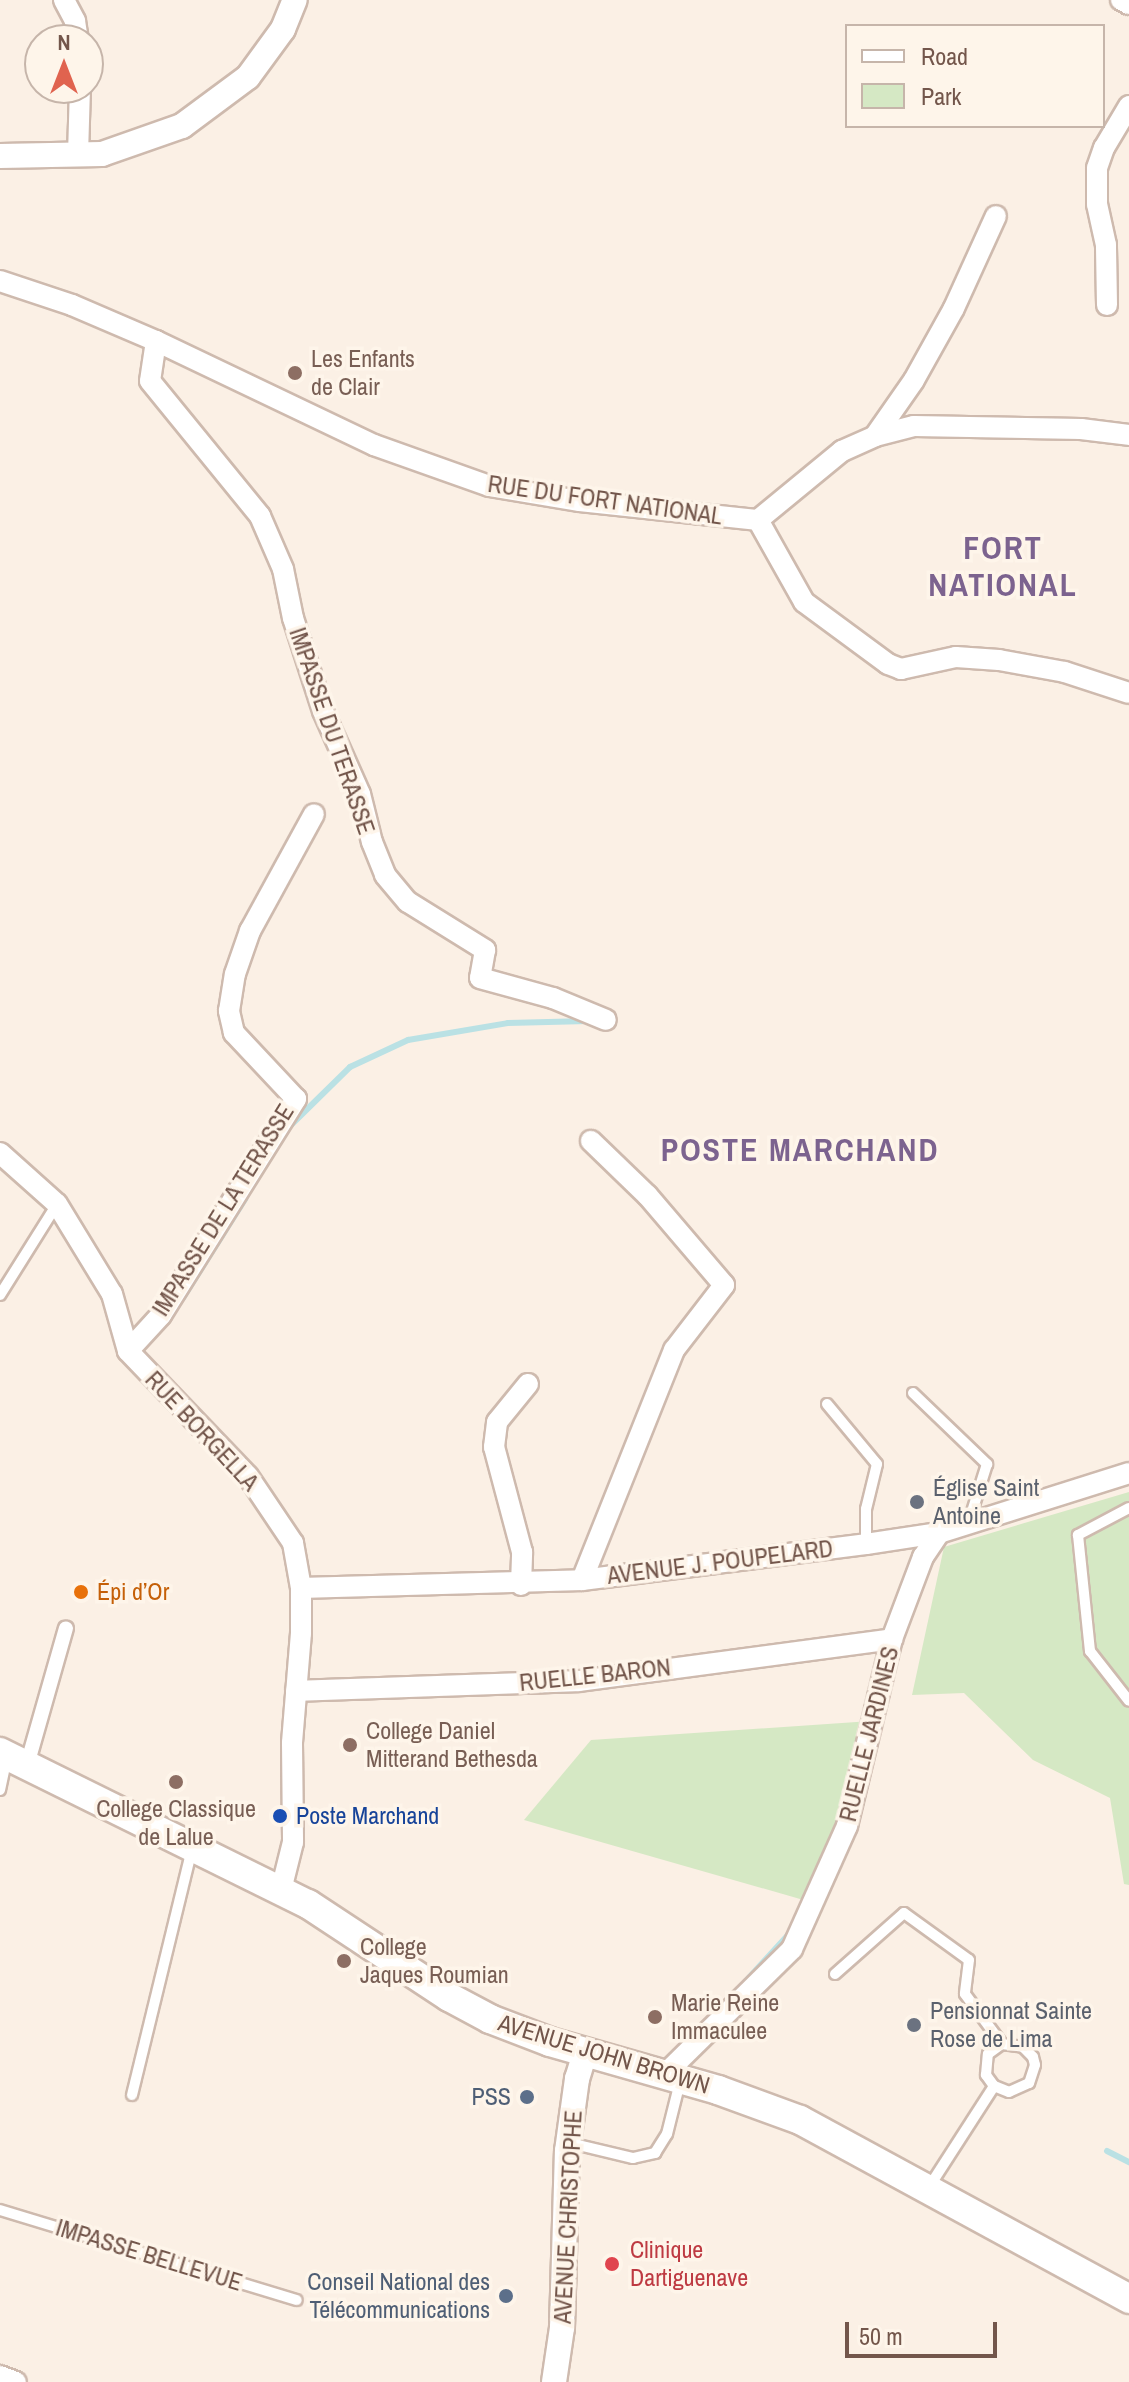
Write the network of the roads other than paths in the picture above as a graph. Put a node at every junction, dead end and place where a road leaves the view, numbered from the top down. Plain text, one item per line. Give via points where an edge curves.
1 (64, 0) edge
2 (295, 0) edge
3 (1121, 0) edge
4 (1129, 4) edge
5 (75, 24) edge
6 (80, 104) edge
7 (1129, 106) edge
8 (78, 155) junction
9 (0, 156) edge
10 (996, 216) dead end
11 (0, 281) edge
12 (1107, 305) dead end
13 (156, 341) junction
14 (1129, 435) edge
15 (875, 436) junction
16 (758, 520) junction
17 (1129, 693) edge
18 (314, 814) dead end
19 (606, 1020) dead end
20 (591, 1141) dead end
21 (0, 1153) edge
22 (57, 1204) junction
23 (0, 1295) edge
24 (128, 1351) junction
25 (528, 1384) dead end
26 (913, 1393) dead end
27 (827, 1404) dead end
28 (1129, 1473) edge
29 (1129, 1508) edge
30 (969, 1521) junction
31 (939, 1533) junction
32 (866, 1544) junction
33 (582, 1580) junction
34 (521, 1585) junction
35 (301, 1588) junction
36 (66, 1628) dead end
37 (892, 1639) junction
38 (296, 1691) junction
39 (1129, 1701) edge
40 (11, 1757) edge
41 (0, 1790) edge
42 (192, 1847) junction
43 (281, 1890) junction
44 (835, 1974) dead end
45 (1002, 2044) junction
46 (585, 2053) junction
47 (673, 2077) junction
48 (994, 2086) junction
49 (132, 2095) dead end
50 (568, 2142) junction
51 (928, 2188) junction
52 (0, 2210) edge
53 (1129, 2299) edge
54 (297, 2300) dead end
55 (0, 2376) edge
56 (16, 2382) edge
57 (554, 2382) edge

1 - 5 street
2 - 8 street via 283,29 248,77 182,126 102,154
3 - 4 street
6 - 8 street
7 - 12 street via 1097,168
8 - 9 street
10 - 15 street via 954,308
11 - 13 street, RUE DU FORT NATIONAL
13 - 16 street, RUE DU FORT NATIONAL via 374,445 489,486
13 - 19 street, IMPASSE DU TERASSE via 150,381 260,516 283,569 323,711 360,794 385,875 408,902 485,950 480,978 553,998
14 - 15 street via 914,426
15 - 16 street via 842,451
16 - 17 street via 804,602 888,664 901,669 956,657 999,660 1065,672
18 - 24 street, IMPASSE DE LA TERASSE via 250,931 229,1011 234,1033 296,1099 161,1315
20 - 33 street via 647,1195 724,1285 674,1350
21 - 22 street, RUE BORGELLA
22 - 23 lane
22 - 24 street, RUE BORGELLA via 112,1294
24 - 35 street, RUE BORGELLA via 248,1476 293,1543
25 - 34 street via 497,1422 494,1447 522,1552
26 - 30 lane via 987,1464
27 - 32 lane via 877,1464 866,1509
28 - 30 street, AVENUE J. POUPELARD
29 - 39 lane via 1078,1535 1090,1651
30 - 31 street, AVENUE J. POUPELARD
31 - 32 street, AVENUE J. POUPELARD
31 - 37 street, RUELLE JARDINES via 923,1557
32 - 33 street, AVENUE J. POUPELARD
33 - 34 street, AVENUE J. POUPELARD
34 - 35 street, AVENUE J. POUPELARD
35 - 38 street, RUE BORGELLA
36 - 40 street
37 - 38 street, RUELLE BARON via 579,1681
37 - 47 street, RUELLE JARDINES via 847,1826 792,1949
38 - 43 street, RUE BORGELLA via 293,1842
40 - 41 lane
40 - 42 main road, AVENUE JOHN BROWN
42 - 43 main road, AVENUE JOHN BROWN
42 - 49 lane
43 - 46 main road, AVENUE JOHN BROWN via 472,2010
44 - 45 lane via 904,1913 969,1960 965,1994
45 - 48 lane via 988,2054 986,2075
45 - 48 lane via 1023,2047 1035,2065 1029,2083 1009,2092
46 - 47 main road, AVENUE JOHN BROWN
46 - 50 street, AVENUE CHRISTOPHE
47 - 50 lane via 667,2134 649,2157
47 - 51 main road, AVENUE JOHN BROWN via 800,2120
48 - 51 lane
50 - 57 street, AVENUE CHRISTOPHE via 562,2328
51 - 53 main road, AVENUE JOHN BROWN
52 - 54 lane, IMPASSE BELLEVUE
55 - 56 street

